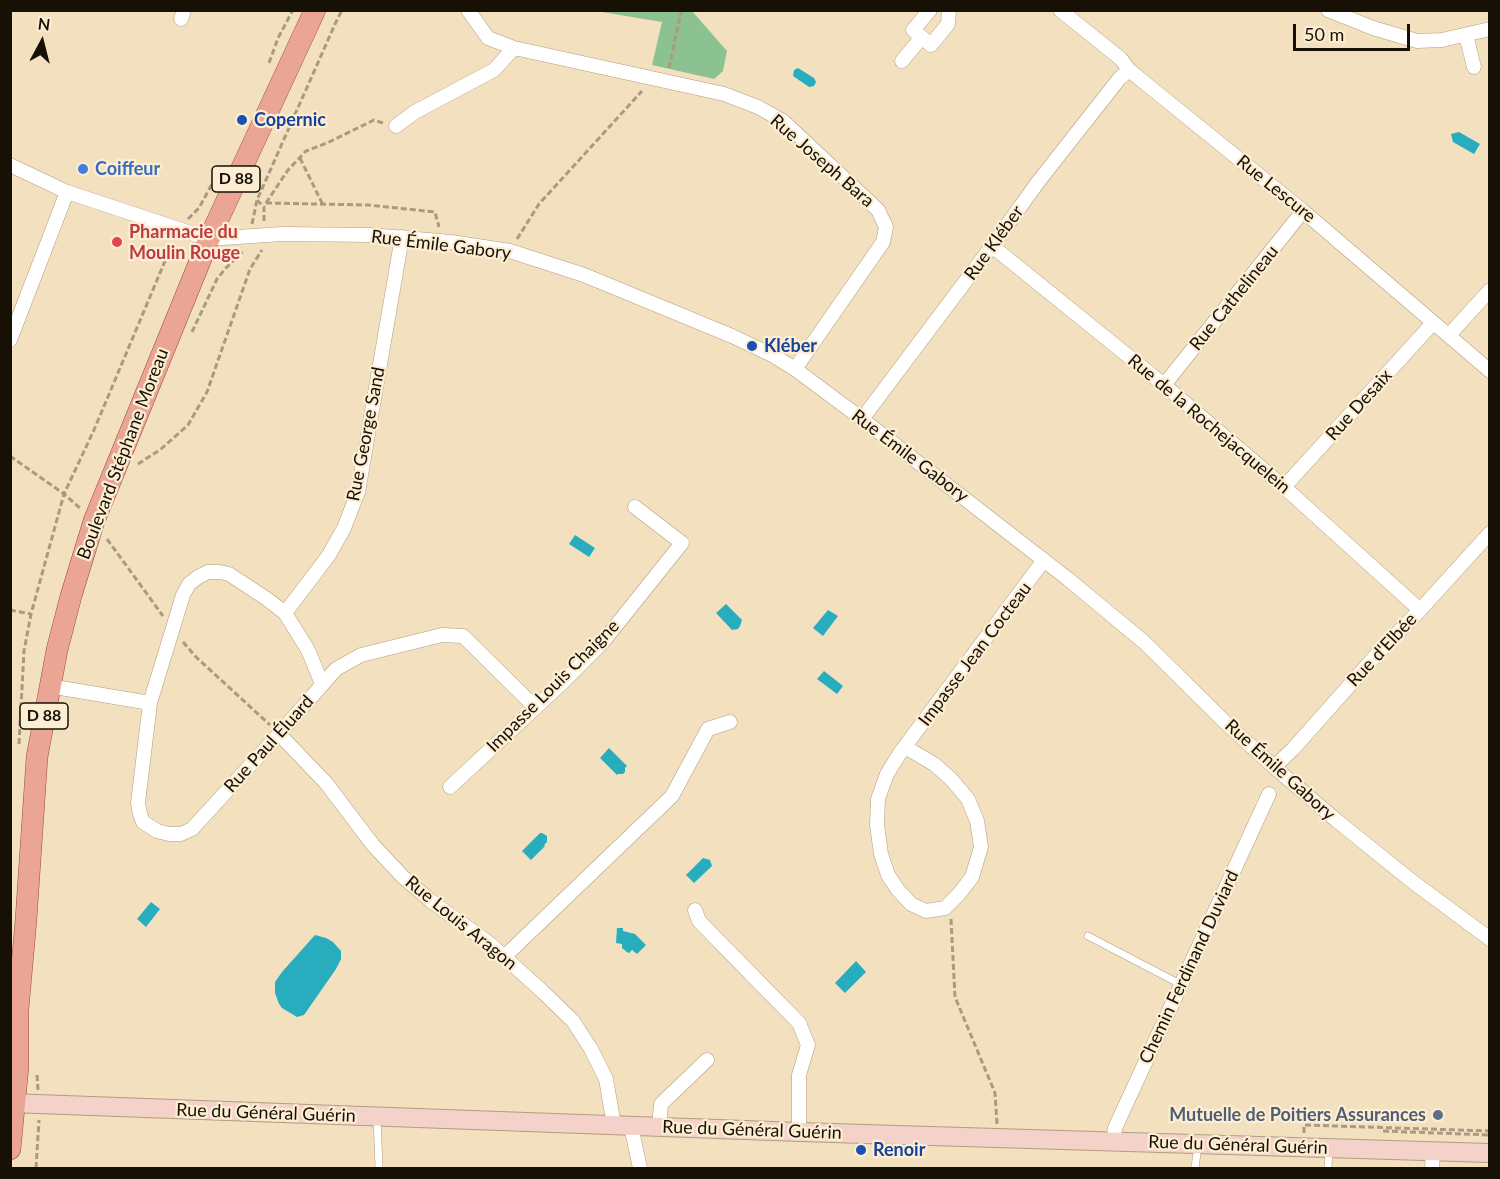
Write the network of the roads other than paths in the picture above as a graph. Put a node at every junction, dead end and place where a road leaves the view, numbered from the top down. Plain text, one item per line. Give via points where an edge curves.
1 (315, 10) edge
2 (468, 10) edge
3 (930, 10) edge
4 (949, 10) edge
5 (1060, 10) edge
6 (1328, 10) edge
7 (1490, 29) edge
8 (1466, 35) junction
9 (922, 38) junction
10 (514, 48) junction
11 (902, 61) dead end
12 (1474, 67) dead end
13 (1130, 70) junction
14 (396, 126) road end
15 (10, 165) edge
16 (67, 192) junction
17 (1303, 211) junction
18 (402, 237) junction
19 (208, 239) junction
20 (992, 246) junction
21 (1490, 290) edge
22 (1433, 323) junction
23 (1449, 335) junction
24 (10, 340) edge
25 (795, 369) junction
26 (1490, 371) edge
27 (1164, 385) junction
28 (862, 418) junction
29 (1284, 487) junction
30 (635, 507) dead end
31 (1490, 533) edge
32 (1044, 560) junction
33 (1420, 610) junction
34 (285, 613) junction
35 (322, 684) junction
36 (49, 687) junction
37 (150, 702) junction
38 (535, 707) junction
39 (730, 722) dead end
40 (279, 734) junction
41 (905, 747) junction
42 (1274, 767) junction
43 (450, 787) dead end
44 (1269, 794) dead end
45 (695, 910) dead end
46 (1088, 936) dead end
47 (1490, 939) edge
48 (504, 957) junction
49 (1182, 985) junction
50 (708, 1060) dead end
51 (12, 1104) edge
52 (377, 1116) junction
53 (623, 1125) junction
54 (660, 1127) junction
55 (799, 1132) junction
56 (1113, 1142) junction
57 (1198, 1144) junction
58 (1329, 1148) junction
59 (10, 1149) edge
60 (1490, 1154) edge
61 (1432, 1160) edge
62 (379, 1168) edge
63 (640, 1168) edge
64 (1195, 1168) edge
65 (1328, 1168) edge

1 - 19 main road, Boulevard Stéphane Moreau / D 88
2 - 10 street via 488,38
3 - 9 street via 913,30
4 - 9 street via 948,24 931,45
5 - 13 street, Rue Lescure
6 - 8 street via 1417,41
7 - 8 street
8 - 12 street
9 - 11 street
10 - 14 street via 494,69
10 - 25 street, Rue Joseph Bara via 724,94 758,107 783,122 879,210 886,227 883,242
13 - 17 street, Rue Lescure
13 - 20 street, Rue Kléber via 1038,182
15 - 16 street
16 - 19 street
16 - 24 street
17 - 22 street, Rue Lescure
17 - 27 street, Rue Cathelineau
18 - 19 street, Rue Émile Gabory via 264,235
18 - 25 street, Rue Émile Gabory via 510,251 584,275 732,336
18 - 34 street, Rue George Sand via 358,492 329,555
19 - 36 main road, Boulevard Stéphane Moreau / D 88 via 71,596
20 - 27 street, Rue de la Rochejacquelein
20 - 28 street, Rue Kléber
21 - 23 street
22 - 23 street, Rue Lescure
22 - 29 street, Rue Desaix
23 - 26 street, Rue Lescure
25 - 28 street, Rue Émile Gabory
27 - 29 street, Rue de la Rochejacquelein
28 - 32 street, Rue Émile Gabory
29 - 33 street, Rue de la Rochejacquelein
30 - 38 street, Impasse Louis Chaigne via 682,543 602,643
31 - 33 street, Rue d'Elbée
32 - 41 street, Impasse Jean Cocteau
32 - 42 street, Rue Émile Gabory via 1144,642
33 - 42 street, Rue d'Elbée
34 - 35 street, Rue Paul Éluard via 308,650
34 - 37 street, Rue Paul Éluard via 229,574 208,572 198,577 183,595
35 - 38 street via 336,669 362,655 442,635 463,636
35 - 40 street, Rue Paul Éluard
36 - 37 street
36 - 51 main road, Boulevard Stéphane Moreau / D 88 via 37,757 18,1009 18,1067
37 - 40 street, Rue Paul Éluard via 138,803 143,822 157,831 182,834 192,830
38 - 43 street, Impasse Louis Chaigne
39 - 48 street via 708,729 672,796
40 - 48 street, Rue Louis Aragon via 326,783 403,877
41 - 41 street, Impasse Jean Cocteau via 887,774 878,800 881,854 888,875 911,904 926,911 945,908 972,877 981,847 977,821 968,799 951,779
42 - 47 street, Rue Émile Gabory via 1413,882
44 - 49 street, Chemin Ferdinand Duviard
45 - 55 street via 699,921 799,1023 808,1045 799,1075
46 - 49 lane
48 - 53 street, Rue Louis Aragon via 573,1021 606,1079
49 - 56 street, Chemin Ferdinand Duviard via 1115,1128
50 - 54 street via 661,1104
51 - 52 main road, Rue du Général Guérin
51 - 59 main road, Boulevard Stéphane Moreau
52 - 53 main road, Rue du Général Guérin
52 - 62 lane
53 - 54 main road, Rue du Général Guérin
53 - 63 street, Rue Louis Aragon
54 - 55 main road, Rue du Général Guérin
55 - 56 main road, Rue du Général Guérin
56 - 57 main road, Rue du Général Guérin
57 - 58 main road, Rue du Général Guérin
57 - 64 lane
58 - 61 main road, Rue du Général Guérin
58 - 65 lane
60 - 61 main road, Rue du Général Guérin

